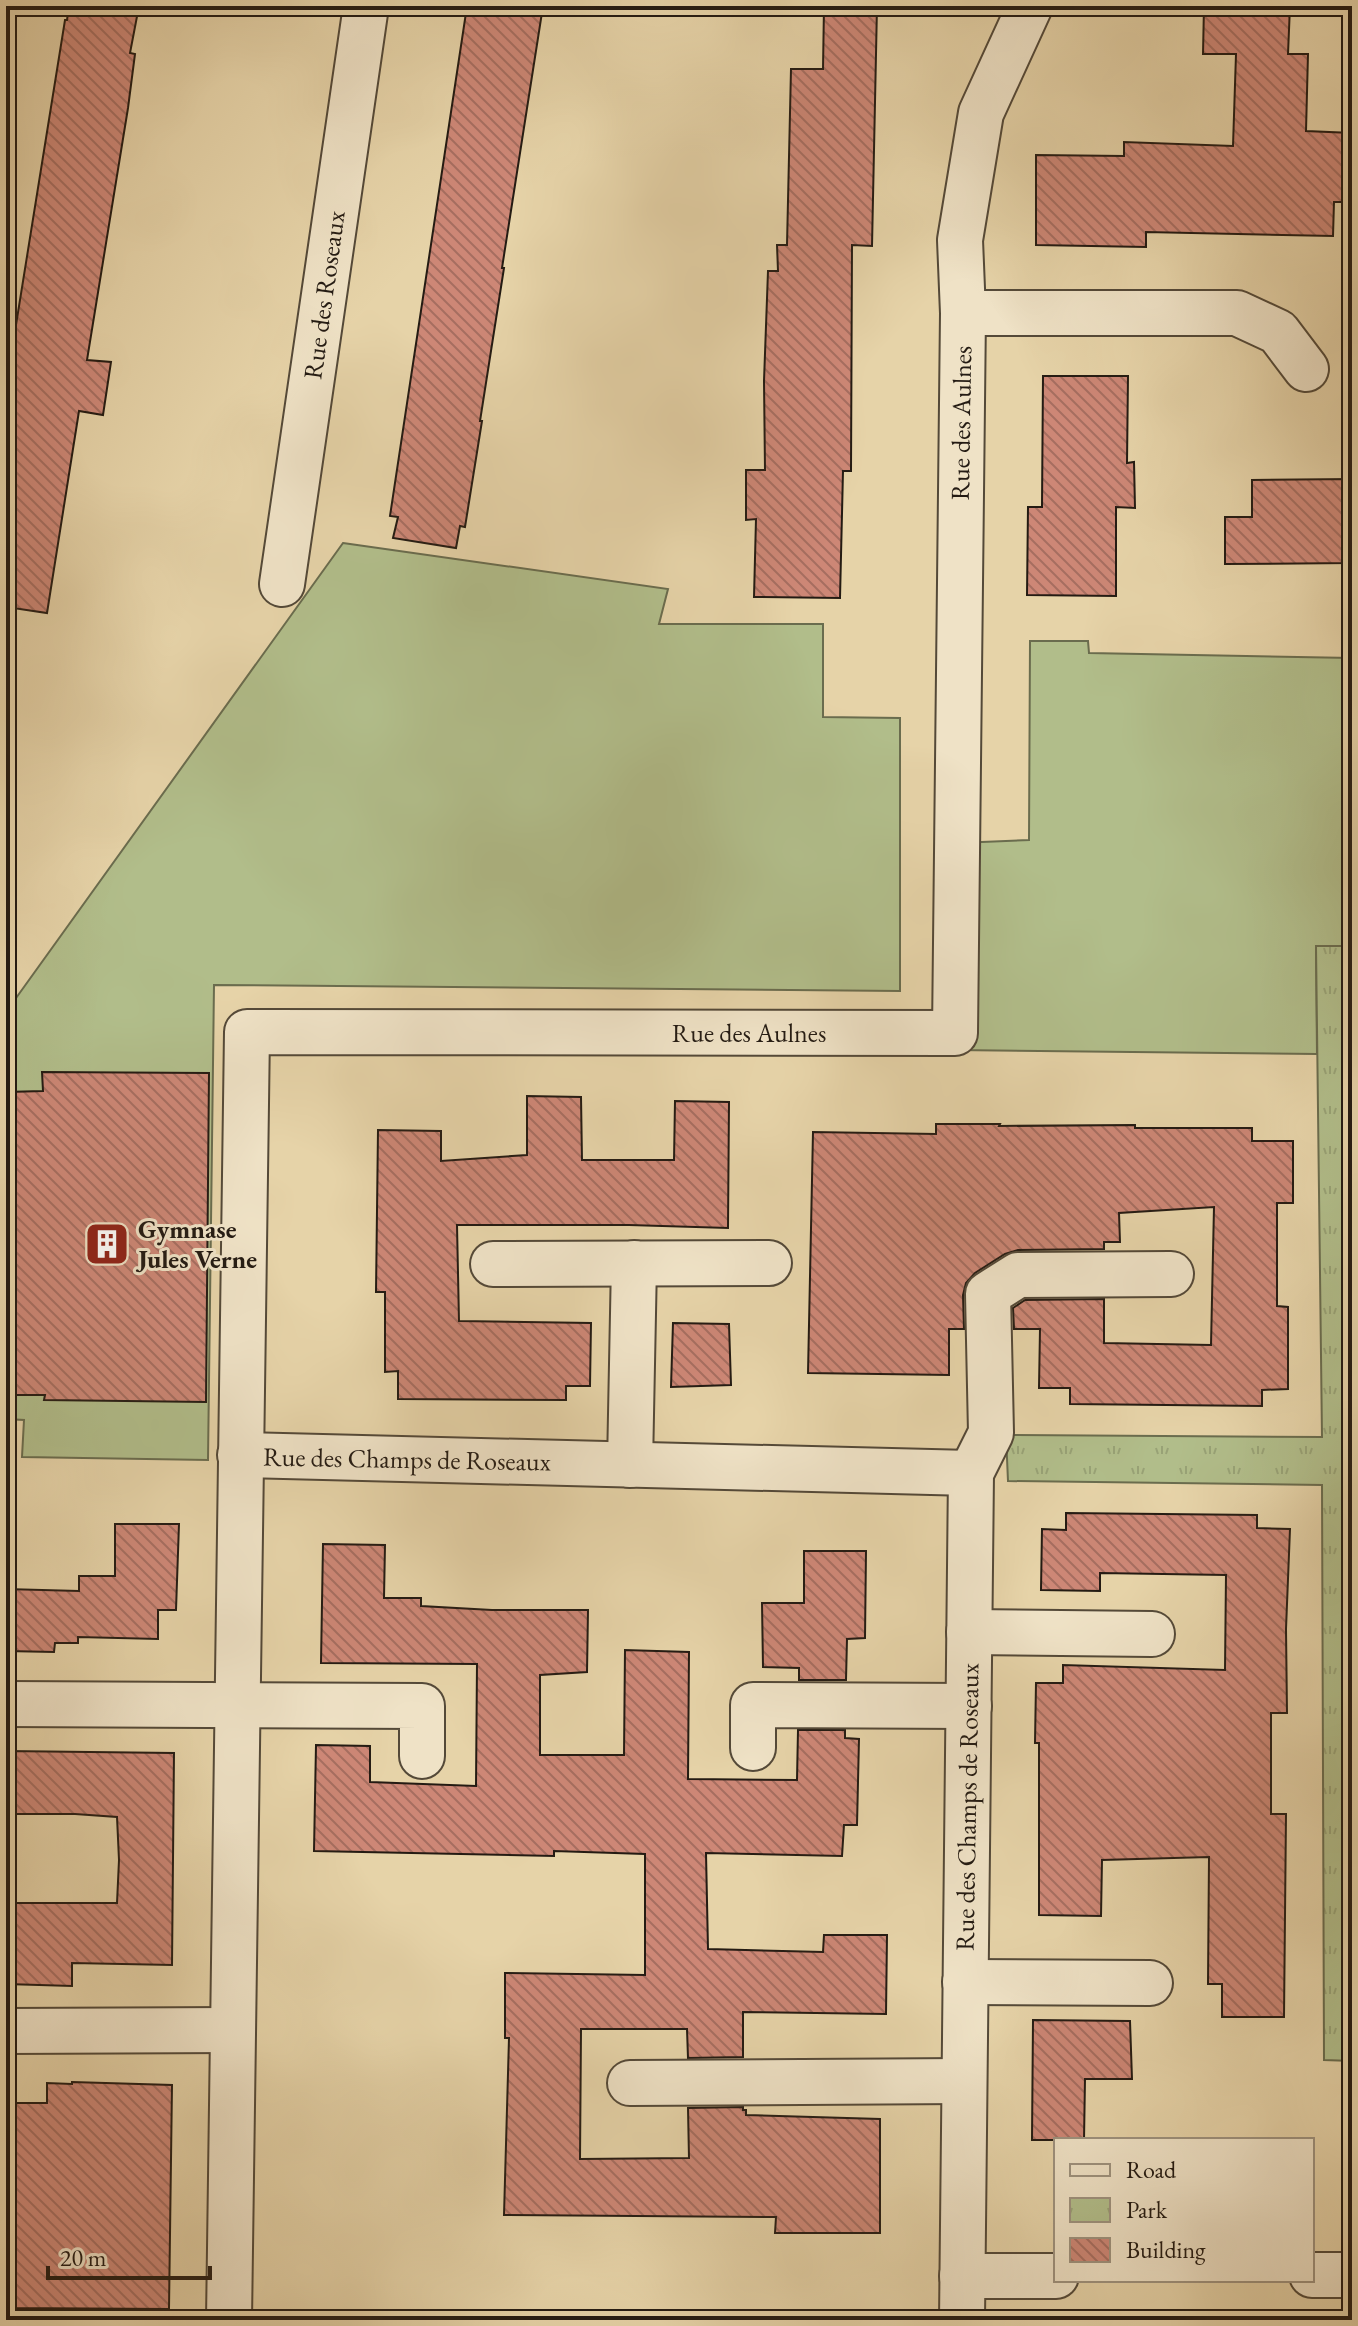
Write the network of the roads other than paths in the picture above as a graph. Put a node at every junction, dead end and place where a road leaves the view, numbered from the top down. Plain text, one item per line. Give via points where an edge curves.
1 (366, 6) edge
2 (1030, 6) edge
3 (963, 313) junction
4 (1306, 369) dead end
5 (282, 584) dead end
6 (634, 1263) junction
7 (769, 1263) dead end
8 (493, 1264) dead end
9 (1171, 1274) dead end
10 (240, 1455) junction
11 (630, 1465) junction
12 (971, 1473) junction
13 (969, 1632) junction
14 (1152, 1634) dead end
15 (6, 1704) edge
16 (237, 1704) junction
17 (969, 1706) junction
18 (753, 1748) dead end
19 (422, 1756) dead end
20 (965, 1982) junction
21 (1150, 1983) dead end
22 (233, 2030) junction
23 (6, 2031) edge
24 (964, 2081) junction
25 (630, 2083) dead end
26 (1314, 2275) edge
27 (1352, 2275) edge
28 (962, 2276) junction
29 (1054, 2276) edge
30 (229, 2320) edge
31 (962, 2320) edge

1 - 5 street, Rue des Roseaux
2 - 3 street, Rue des Aulnes via 981,113 960,240
3 - 4 street, Rue des Aulnes via 1237,313 1278,332
3 - 10 street, Rue des Aulnes via 955,1033 247,1032
6 - 7 street
6 - 8 street
6 - 11 street
9 - 12 street, Rue des Champs de Roseaux via 1018,1275 988,1294 991,1433
10 - 11 street, Rue des Champs de Roseaux
10 - 16 street, Rue des Champs de Roseaux
11 - 12 street, Rue des Champs de Roseaux
12 - 13 street, Rue des Champs de Roseaux
13 - 14 street, Rue des Champs de Roseaux
13 - 17 street, Rue des Champs de Roseaux
15 - 16 street
16 - 19 street via 422,1706
16 - 22 street, Rue des Champs de Roseaux
17 - 18 street via 753,1705
17 - 20 street, Rue des Champs de Roseaux
20 - 21 street, Rue des Champs de Roseaux
20 - 24 street, Rue des Champs de Roseaux
22 - 23 street
22 - 30 street, Rue des Champs de Roseaux
24 - 25 street
24 - 28 street, Rue des Champs de Roseaux
26 - 27 street
28 - 29 street
28 - 31 street, Rue des Champs de Roseaux

